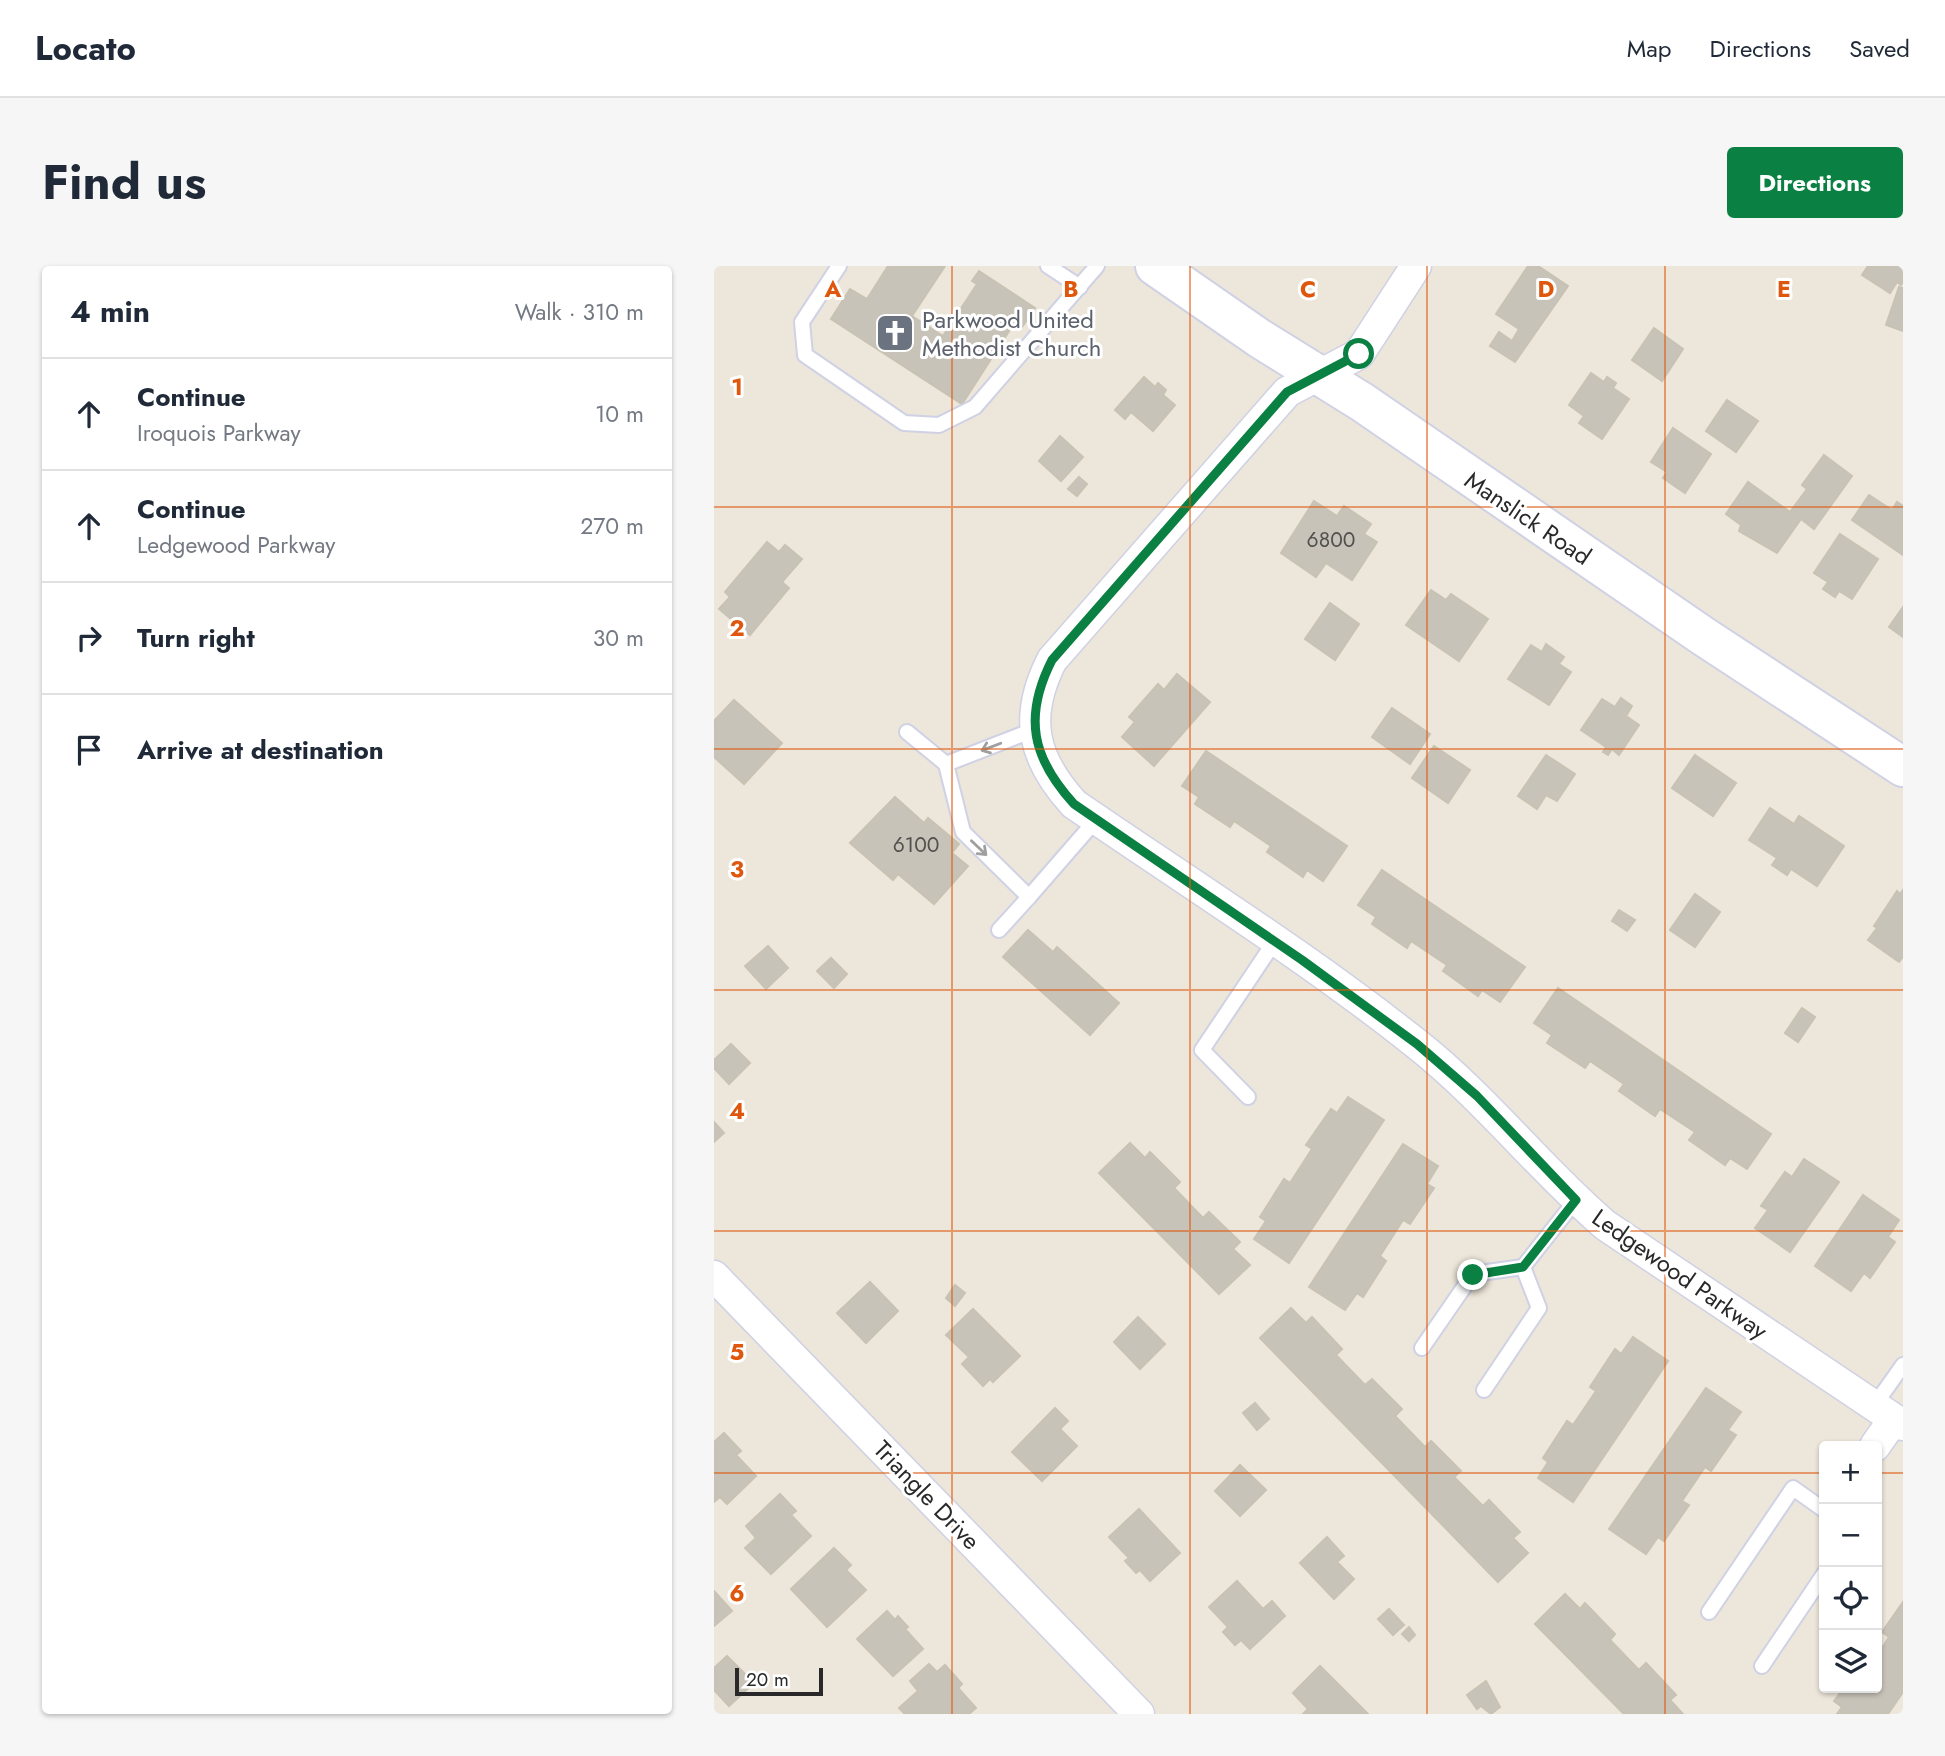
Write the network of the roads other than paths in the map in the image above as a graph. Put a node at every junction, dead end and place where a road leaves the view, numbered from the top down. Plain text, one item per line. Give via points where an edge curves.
1 (839, 266) edge
2 (1048, 266) edge
3 (1097, 266) edge
4 (1155, 266) edge
5 (1416, 266) edge
6 (1080, 287) junction
7 (1318, 376) junction
8 (1036, 729) junction
9 (907, 732) dead end
10 (946, 764) junction
11 (1903, 767) edge
12 (1096, 820) junction
13 (1029, 897) junction
14 (999, 930) dead end
15 (1275, 942) junction
16 (1248, 1097) dead end
17 (1576, 1200) junction
18 (1523, 1267) junction
19 (714, 1276) edge
20 (1422, 1348) dead end
21 (1903, 1365) edge
22 (1484, 1390) dead end
23 (1890, 1417) edge
24 (1878, 1441) edge
25 (1819, 1506) edge
26 (1819, 1581) edge
27 (1709, 1612) dead end
28 (1762, 1665) dead end
29 (1139, 1714) edge

1 - 6 lane via 802,322 805,355 904,423 939,425 975,407
2 - 6 lane
3 - 6 lane
4 - 7 main road, Manslick Road
5 - 7 street, Ledgewood Parkway via 1359,354
7 - 8 street, Ledgewood Parkway via 1287,392 1052,660 1040,684 1034,710
7 - 11 main road, Manslick Road
8 -> 10 lane
8 - 12 street, Ledgewood Parkway via 1044,764 1055,783
9 - 10 lane
10 -> 13 lane via 963,832
12 - 13 lane
12 - 15 street, Ledgewood Parkway
13 - 14 lane
15 - 16 lane via 1202,1050
15 - 17 street, Ledgewood Parkway via 1427,1053 1477,1096
17 - 18 lane
17 - 23 street, Ledgewood Parkway via 1605,1225
18 - 20 lane via 1473,1275
18 - 22 lane via 1539,1308
19 - 29 street, Triangle Drive
21 - 23 lane
23 - 24 street
25 - 27 lane via 1793,1488
26 - 28 lane

